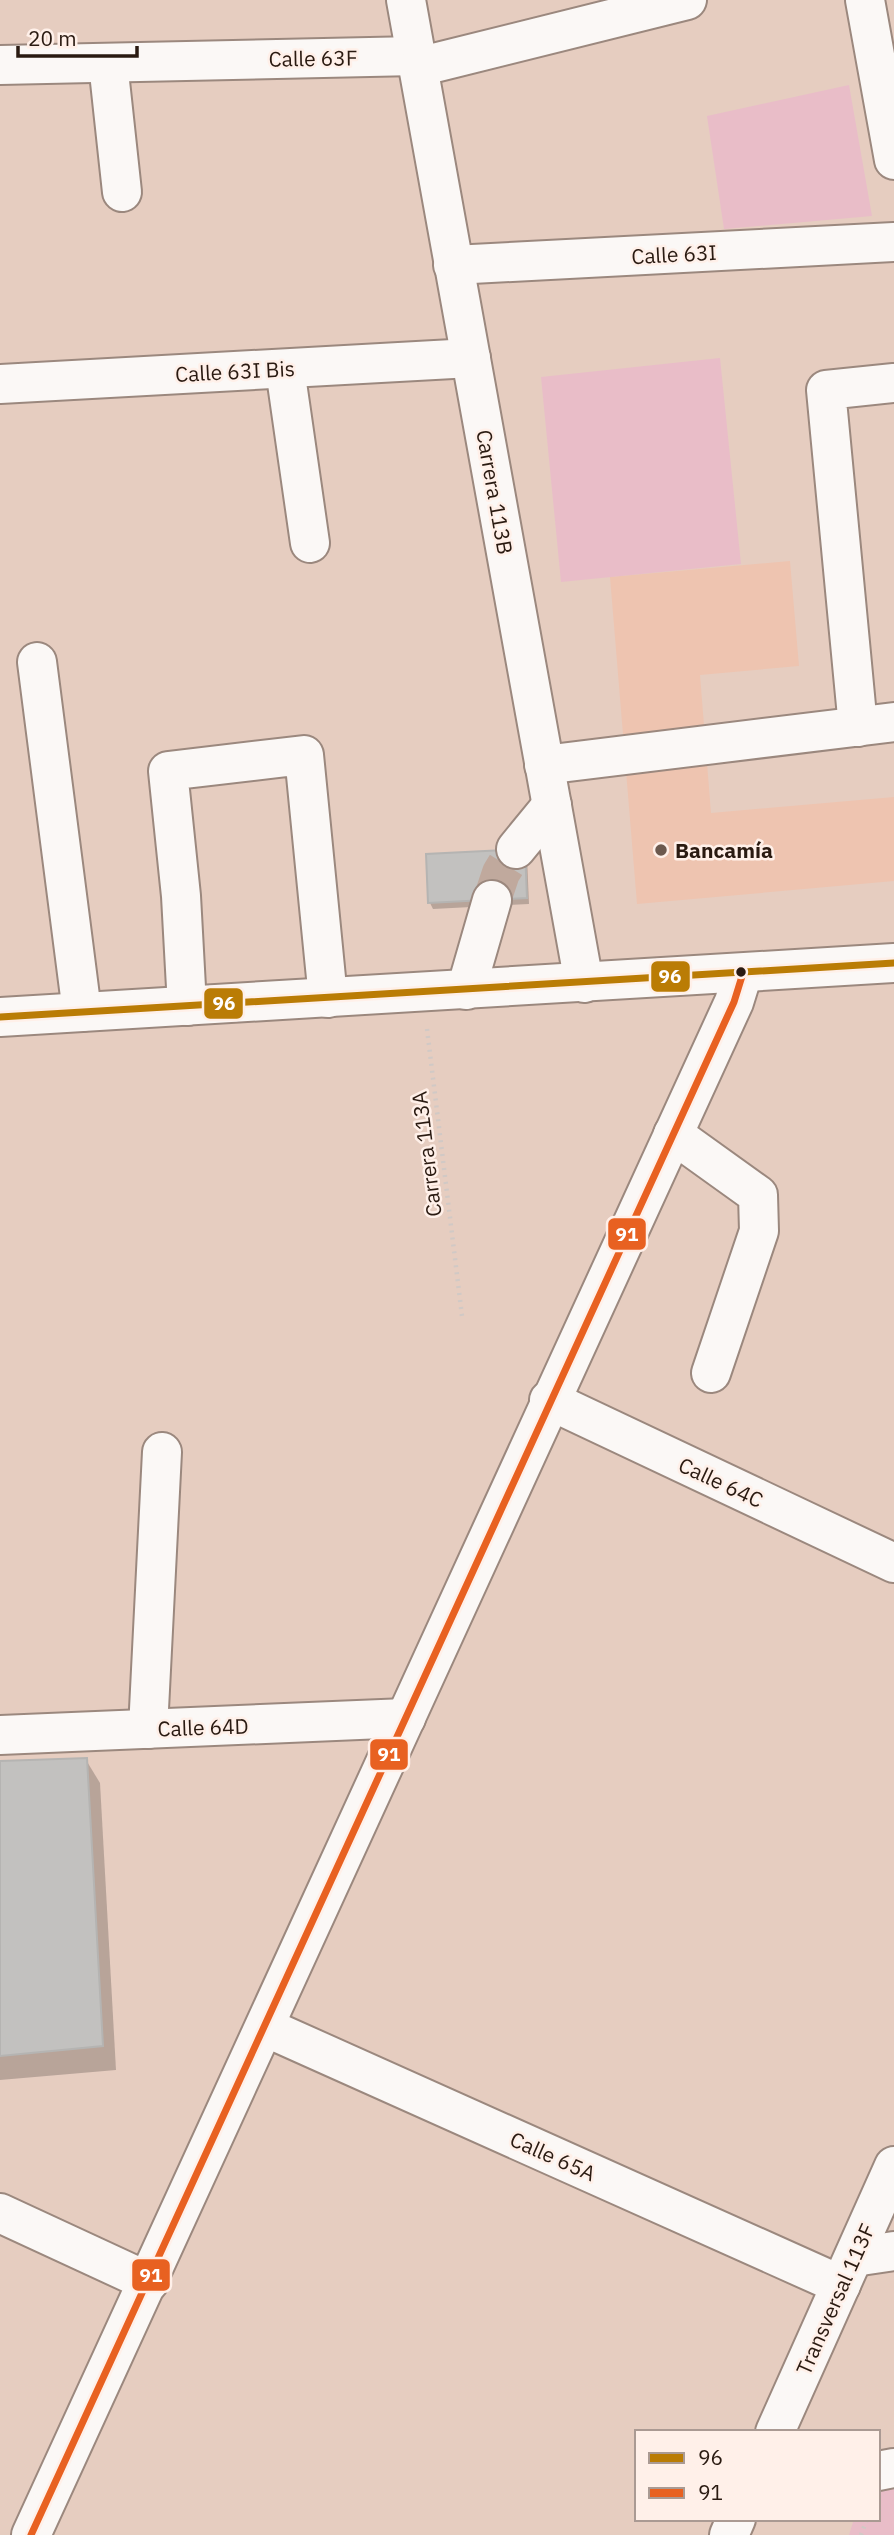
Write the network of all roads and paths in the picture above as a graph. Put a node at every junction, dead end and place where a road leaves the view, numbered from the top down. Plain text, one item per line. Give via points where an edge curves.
1 (405, 0) edge
2 (687, 0) edge
3 (865, 0) edge
4 (417, 62) junction
5 (108, 63) junction
6 (0, 65) edge
7 (894, 160) edge
8 (122, 192) dead end
9 (894, 242) edge
10 (453, 265) junction
11 (471, 358) junction
12 (285, 369) junction
13 (894, 383) edge
14 (0, 384) edge
15 (310, 543) dead end
16 (37, 662) dead end
17 (876, 724) edge
18 (544, 765) junction
19 (552, 805) junction
20 (516, 849) tunnel mouth
21 (492, 900) tunnel mouth
22 (892, 968) edge
23 (743, 973) junction
24 (584, 984) junction
25 (466, 990) junction
26 (406, 993) junction
27 (328, 998) junction
28 (187, 1006) junction
29 (82, 1012) junction
30 (0, 1017) edge
31 (673, 1134) junction
32 (462, 1316) dead end
33 (711, 1373) dead end
34 (549, 1400) junction
35 (162, 1452) dead end
36 (894, 1563) edge
37 (406, 1718) junction
38 (148, 1729) junction
39 (0, 1735) edge
40 (265, 2027) junction
41 (894, 2166) edge
42 (0, 2213) edge
43 (894, 2251) edge
44 (847, 2271) junction
45 (149, 2282) junction
46 (776, 2430) edge
47 (31, 2535) edge

1 - 4 street, Carrera 113B
2 - 4 street, Calle 63F
3 - 7 street
4 - 5 street, Calle 63F
4 - 10 street, Carrera 113B
5 - 6 street, Calle 63F
5 - 8 street
9 - 10 street, Calle 63I
10 - 11 street, Carrera 113B
11 - 12 street, Calle 63I Bis
11 - 18 street, Carrera 113B
12 - 14 street, Calle 63I Bis
12 - 15 street
13 - 17 street via 826,390
16 - 29 street
17 - 18 street
18 - 19 street, Carrera 113B
19 - 20 street
19 - 24 street, Carrera 113B
21 - 25 street
22 - 23 street
23 - 24 street
23 - 31 street
24 - 25 street
25 - 26 street
26 - 27 street
26 - 32 path, Carrera 113A via 426,1023
27 - 28 street
27 - 28 street via 304,755 168,771
28 - 29 street
29 - 30 street
31 - 33 street via 758,1195 759,1231
31 - 34 street
34 - 36 street, Calle 64C
34 - 37 street
35 - 38 street
37 - 38 street, Calle 64D
37 - 40 street
38 - 39 street, Calle 64D
40 - 44 street, Calle 65A
40 - 45 street
41 - 44 street, Transversal 113F
42 - 45 street
43 - 44 street
44 - 46 street, Transversal 113F
45 - 47 street

